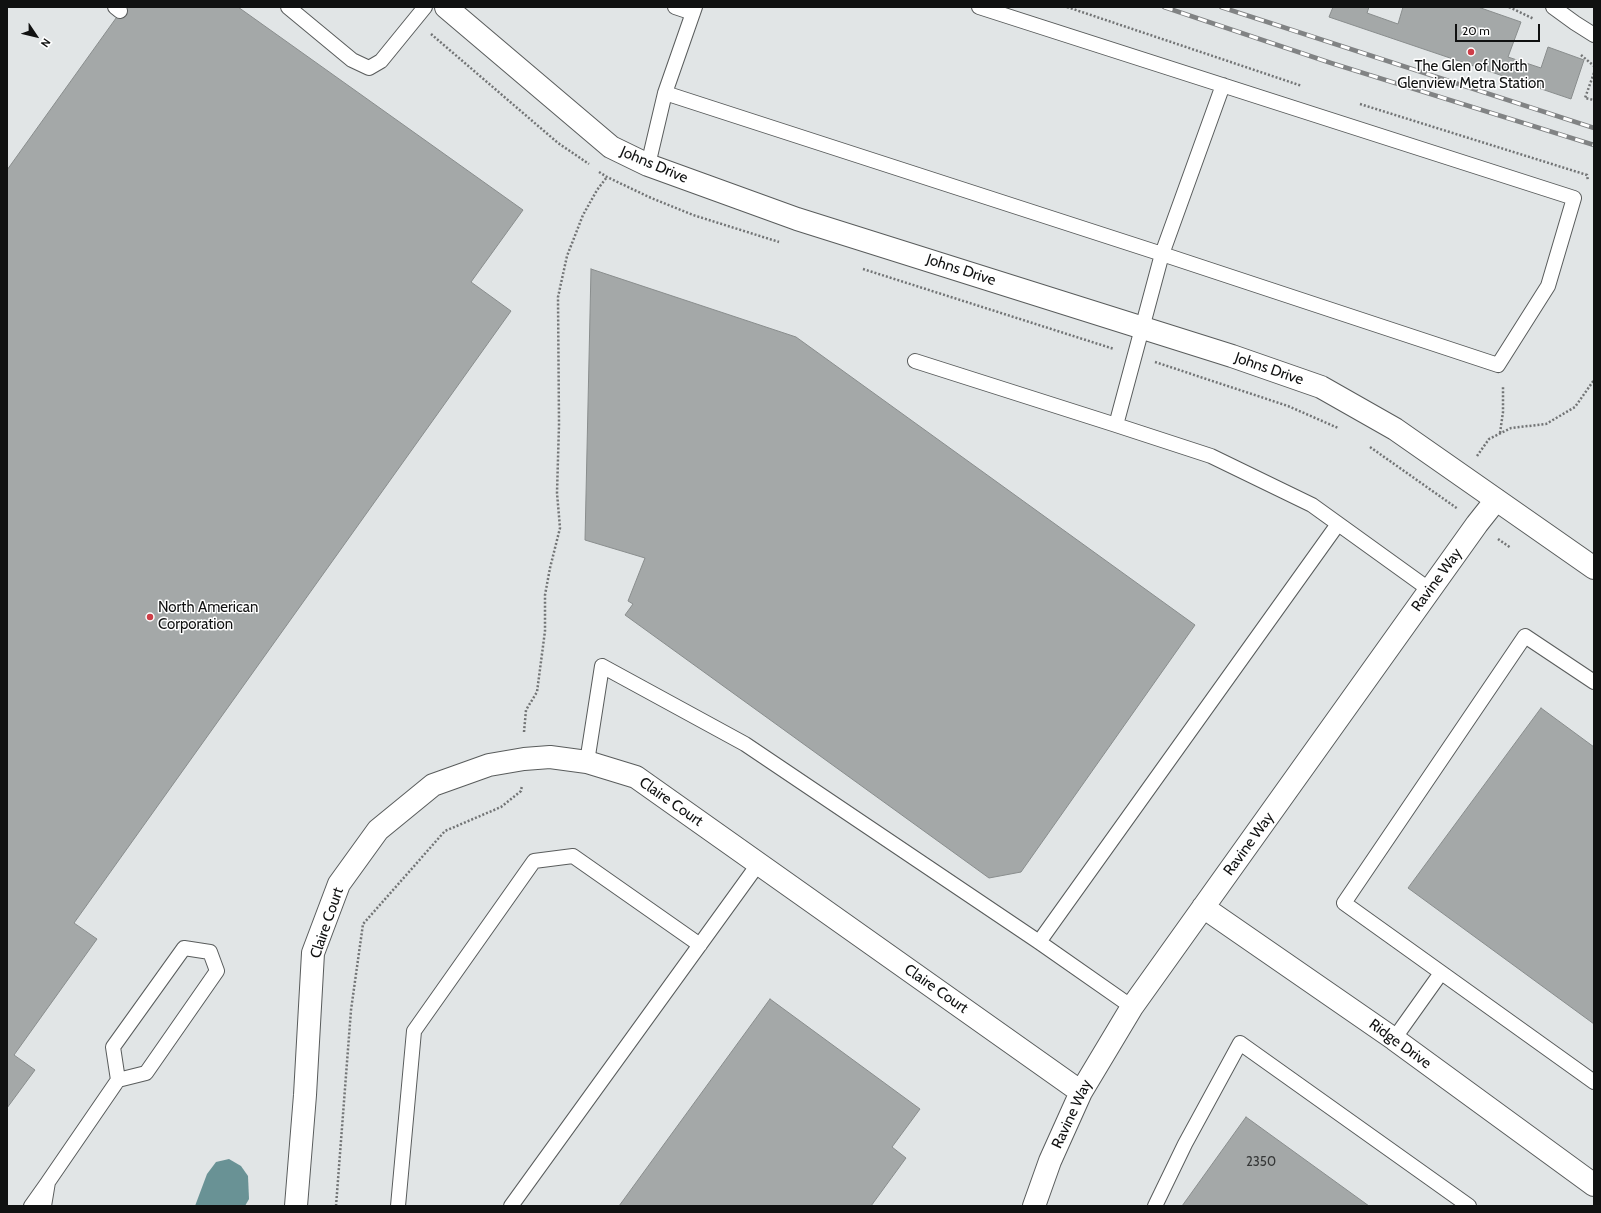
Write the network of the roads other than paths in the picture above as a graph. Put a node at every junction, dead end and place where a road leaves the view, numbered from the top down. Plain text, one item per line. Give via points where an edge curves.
1 (288, 7) edge
2 (425, 7) edge
3 (446, 7) edge
4 (675, 7) edge
5 (979, 7) edge
6 (1553, 7) edge
7 (694, 10) edge
8 (1594, 35) edge
9 (1224, 85) junction
10 (665, 93) junction
11 (648, 165) junction
12 (1162, 254) junction
13 (1141, 328) junction
14 (915, 362) dead end
15 (1116, 425) junction
16 (1496, 500) junction
17 (1338, 524) junction
18 (1594, 568) edge
19 (1430, 590) junction
20 (1594, 682) edge
21 (587, 762) junction
22 (759, 863) junction
23 (1203, 907) junction
24 (1039, 942) junction
25 (700, 945) junction
26 (1441, 973) junction
27 (1132, 1007) junction
28 (1394, 1040) junction
29 (118, 1080) junction
30 (1594, 1082) edge
31 (1081, 1092) junction
32 (48, 1182) junction
33 (1594, 1185) edge
34 (31, 1206) edge
35 (44, 1206) edge
36 (296, 1206) edge
37 (398, 1206) edge
38 (511, 1206) edge
39 (1034, 1206) edge
40 (1155, 1206) edge
41 (1469, 1206) edge

1 - 2 lane via 352,60 369,68 381,61
3 - 11 street, Johns Drive via 611,147
4 - 7 lane
5 - 9 lane
6 - 8 lane
7 - 10 lane
9 - 12 lane
9 - 12 lane via 1574,198 1548,286 1498,365
10 - 11 lane
10 - 12 lane
11 - 13 street, Johns Drive via 797,219
12 - 13 lane
13 - 15 lane
13 - 16 street, Johns Drive via 1322,387 1395,430
14 - 15 lane
15 - 17 lane via 1211,456 1312,505
16 - 18 street, Johns Drive
16 - 19 street, Ravine Way
17 - 19 lane
17 - 24 lane
19 - 23 street, Ravine Way
20 - 26 lane via 1525,636 1344,903
21 - 22 street, Claire Court via 636,777
21 - 24 lane via 602,666 745,744
21 - 36 street, Claire Court via 550,757 524,759 489,765 433,785 378,830 339,884 313,953
22 - 25 lane
22 - 31 street, Claire Court
23 - 27 street, Ravine Way
23 - 28 street, Ridge Drive
24 - 27 lane
25 - 37 lane via 573,856 534,861 414,1031
25 - 38 lane
26 - 28 lane
26 - 30 lane
27 - 31 street, Ravine Way
28 - 33 street, Ridge Drive
29 - 29 lane via 146,1073 217,971 210,952 184,948 113,1047
29 - 32 lane
31 - 39 street, Ravine Way via 1050,1161
32 - 34 lane
32 - 35 lane
40 - 41 lane via 1185,1144 1240,1043

